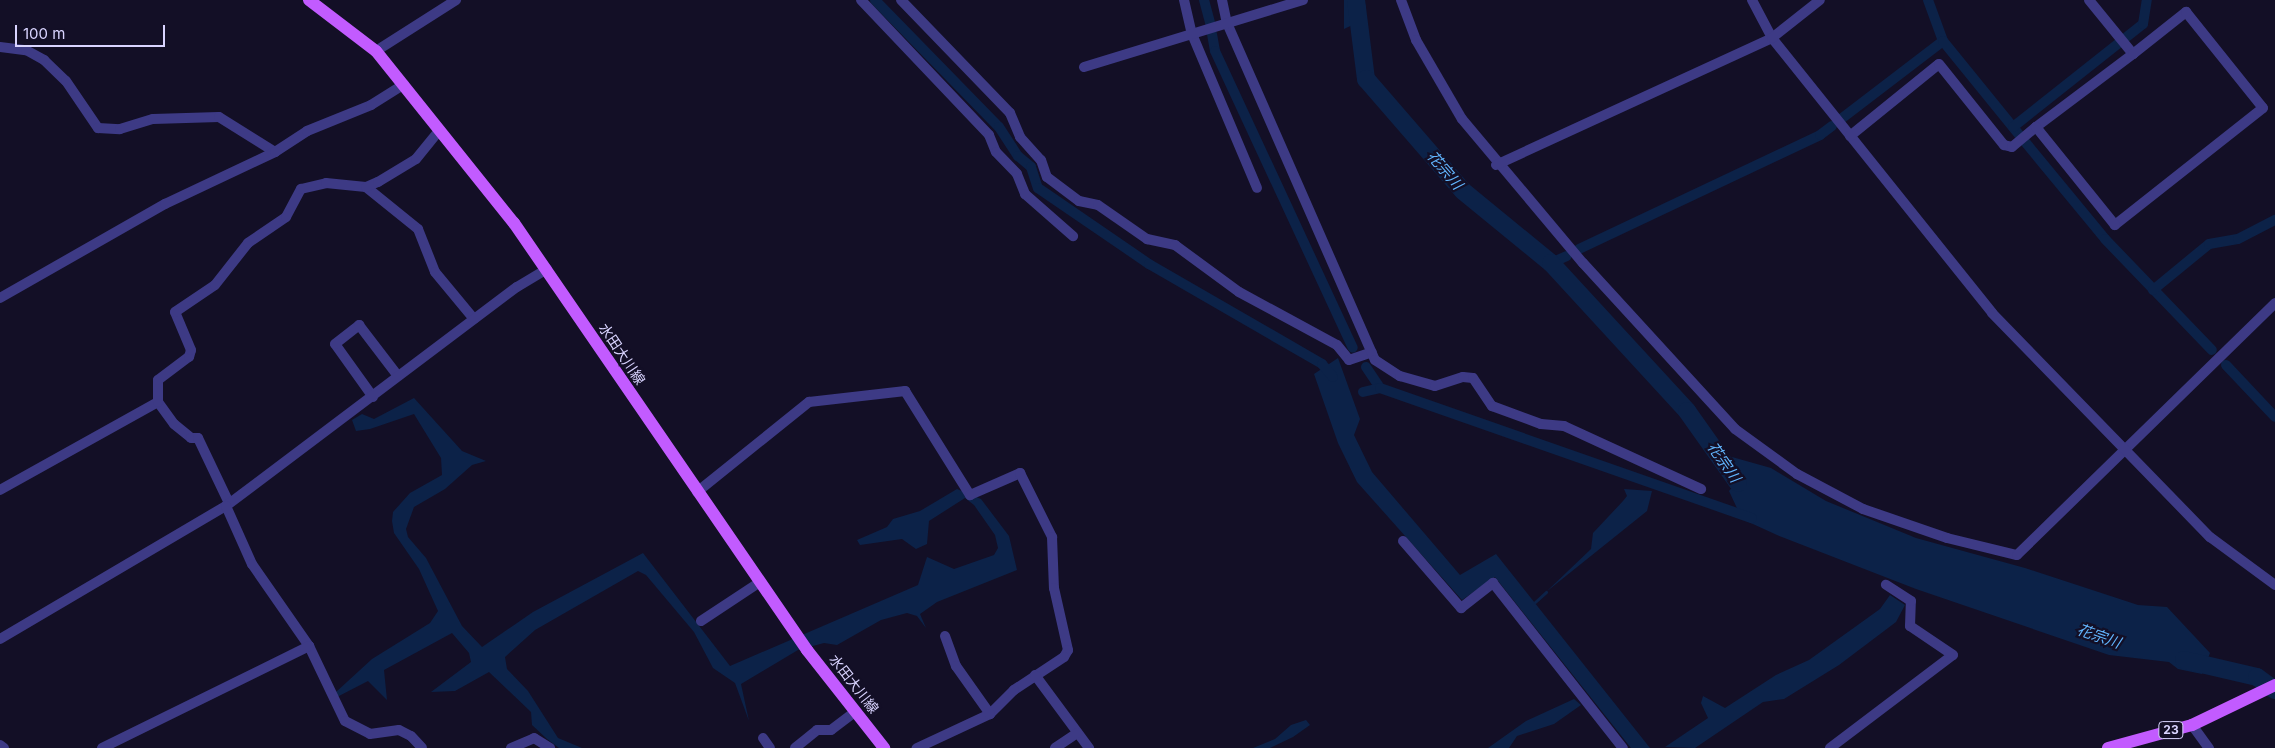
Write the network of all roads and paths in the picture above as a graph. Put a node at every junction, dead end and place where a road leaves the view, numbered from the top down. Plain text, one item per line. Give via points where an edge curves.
1 (309, 0) edge
2 (456, 0) edge
3 (861, 0) edge
4 (901, 0) edge
5 (1184, 0) edge
6 (1222, 0) edge
7 (1302, 0) edge
8 (1402, 0) edge
9 (1752, 0) edge
10 (1820, 0) edge
11 (2089, 0) edge
12 (1227, 23) junction
13 (1192, 34) junction
14 (1772, 38) junction
15 (0, 47) edge
16 (376, 51) junction
17 (2133, 54) junction
18 (1084, 68) dead end
19 (404, 84) junction
20 (2036, 127) junction
21 (439, 131) junction
22 (1850, 136) junction
23 (275, 152) junction
24 (1496, 165) junction
25 (366, 187) junction
26 (1257, 188) dead end
27 (1073, 236) dead end
28 (547, 270) junction
29 (0, 298) edge
30 (2275, 303) edge
31 (474, 319) junction
32 (1372, 352) junction
33 (398, 376) junction
34 (373, 397) junction
35 (158, 402) junction
36 (2124, 449) junction
37 (1701, 489) dead end
38 (0, 490) edge
39 (697, 492) junction
40 (228, 504) junction
41 (1403, 541) dead end
42 (760, 582) junction
43 (1886, 585) dead end
44 (2275, 585) edge
45 (701, 621) dead end
46 (945, 636) dead end
47 (0, 640) edge
48 (309, 646) junction
49 (1035, 675) junction
50 (2275, 685) edge
51 (856, 712) junction
52 (990, 714) junction
53 (2192, 725) junction
54 (1076, 733) junction
55 (763, 738) dead end
56 (2130, 744) edge
57 (0, 745) edge
58 (548, 746) edge
59 (4, 748) edge
60 (102, 748) edge
61 (422, 748) edge
62 (511, 748) edge
63 (770, 748) edge
64 (796, 748) edge
65 (884, 748) edge
66 (916, 748) edge
67 (1055, 748) edge
68 (1089, 748) edge
69 (1623, 748) edge
70 (1830, 748) edge
71 (2108, 748) edge
72 (2208, 748) edge

1 - 16 main road, 水田大川線
2 - 16 street
3 - 27 street via 989,135 996,152 1017,174 1025,194
4 - 32 street via 1010,113 1020,137 1041,160 1047,176 1079,201 1098,205 1147,239 1175,245 1238,292 1337,345 1349,360
5 - 13 street
6 - 12 street
7 - 12 street
8 - 24 street via 1416,40 1462,119
9 - 14 street
10 - 14 street
11 - 17 street
12 - 13 street
12 - 32 street
13 - 18 street
13 - 26 street
14 - 22 street
14 - 24 street
15 - 23 street via 26,50 44,60 66,81 98,128 120,129 153,119 219,117
16 - 19 main road, 水田大川線
17 - 20 street
17 - 20 street via 2186,12 2263,108 2115,225
19 - 21 main road, 水田大川線
19 - 23 street via 371,105 307,132
20 - 22 street via 2012,147 2004,145 1939,64
21 - 25 street via 416,159
21 - 28 main road, 水田大川線
22 - 36 street via 1992,313
23 - 29 street via 165,204
24 - 36 street via 1736,429 1797,474 1863,509 1947,538 2017,555
25 - 31 street via 418,230 434,272
25 - 35 street via 326,183 301,189 286,217 248,243 215,285 175,312 191,350 189,357 158,380
28 - 31 street
28 - 39 main road, 水田大川線
30 - 36 street
31 - 33 street
32 - 37 street via 1384,368 1420,383 1435,386 1463,376 1473,378 1492,406 1541,424 1564,426
33 - 34 street
33 - 34 street via 359,325 335,344
34 - 40 street
35 - 38 street
35 - 40 street via 174,424 191,438 198,438
36 - 44 street via 2210,537
39 - 42 main road, 水田大川線
39 - 49 street via 809,402 905,391 970,495 1020,473 1047,521 1052,537 1054,588 1068,650
40 - 47 street
40 - 48 street via 252,564
41 - 69 street via 1461,608 1493,584
42 - 45 street
42 - 51 main road, 水田大川線
43 - 70 street via 1910,601 1910,626 1953,655
46 - 52 street via 956,666
48 - 60 street
48 - 61 street via 345,721 370,734 399,730 411,736
49 - 52 street
49 - 54 street
50 - 53 main road, 23
51 - 64 street via 831,730 817,730
51 - 65 main road, 水田大川線
52 - 66 street
53 - 56 main road, 23
53 - 72 street
54 - 67 street
54 - 68 street
55 - 63 street
56 - 71 main road, 23
57 - 59 street
58 - 62 street via 534,738

